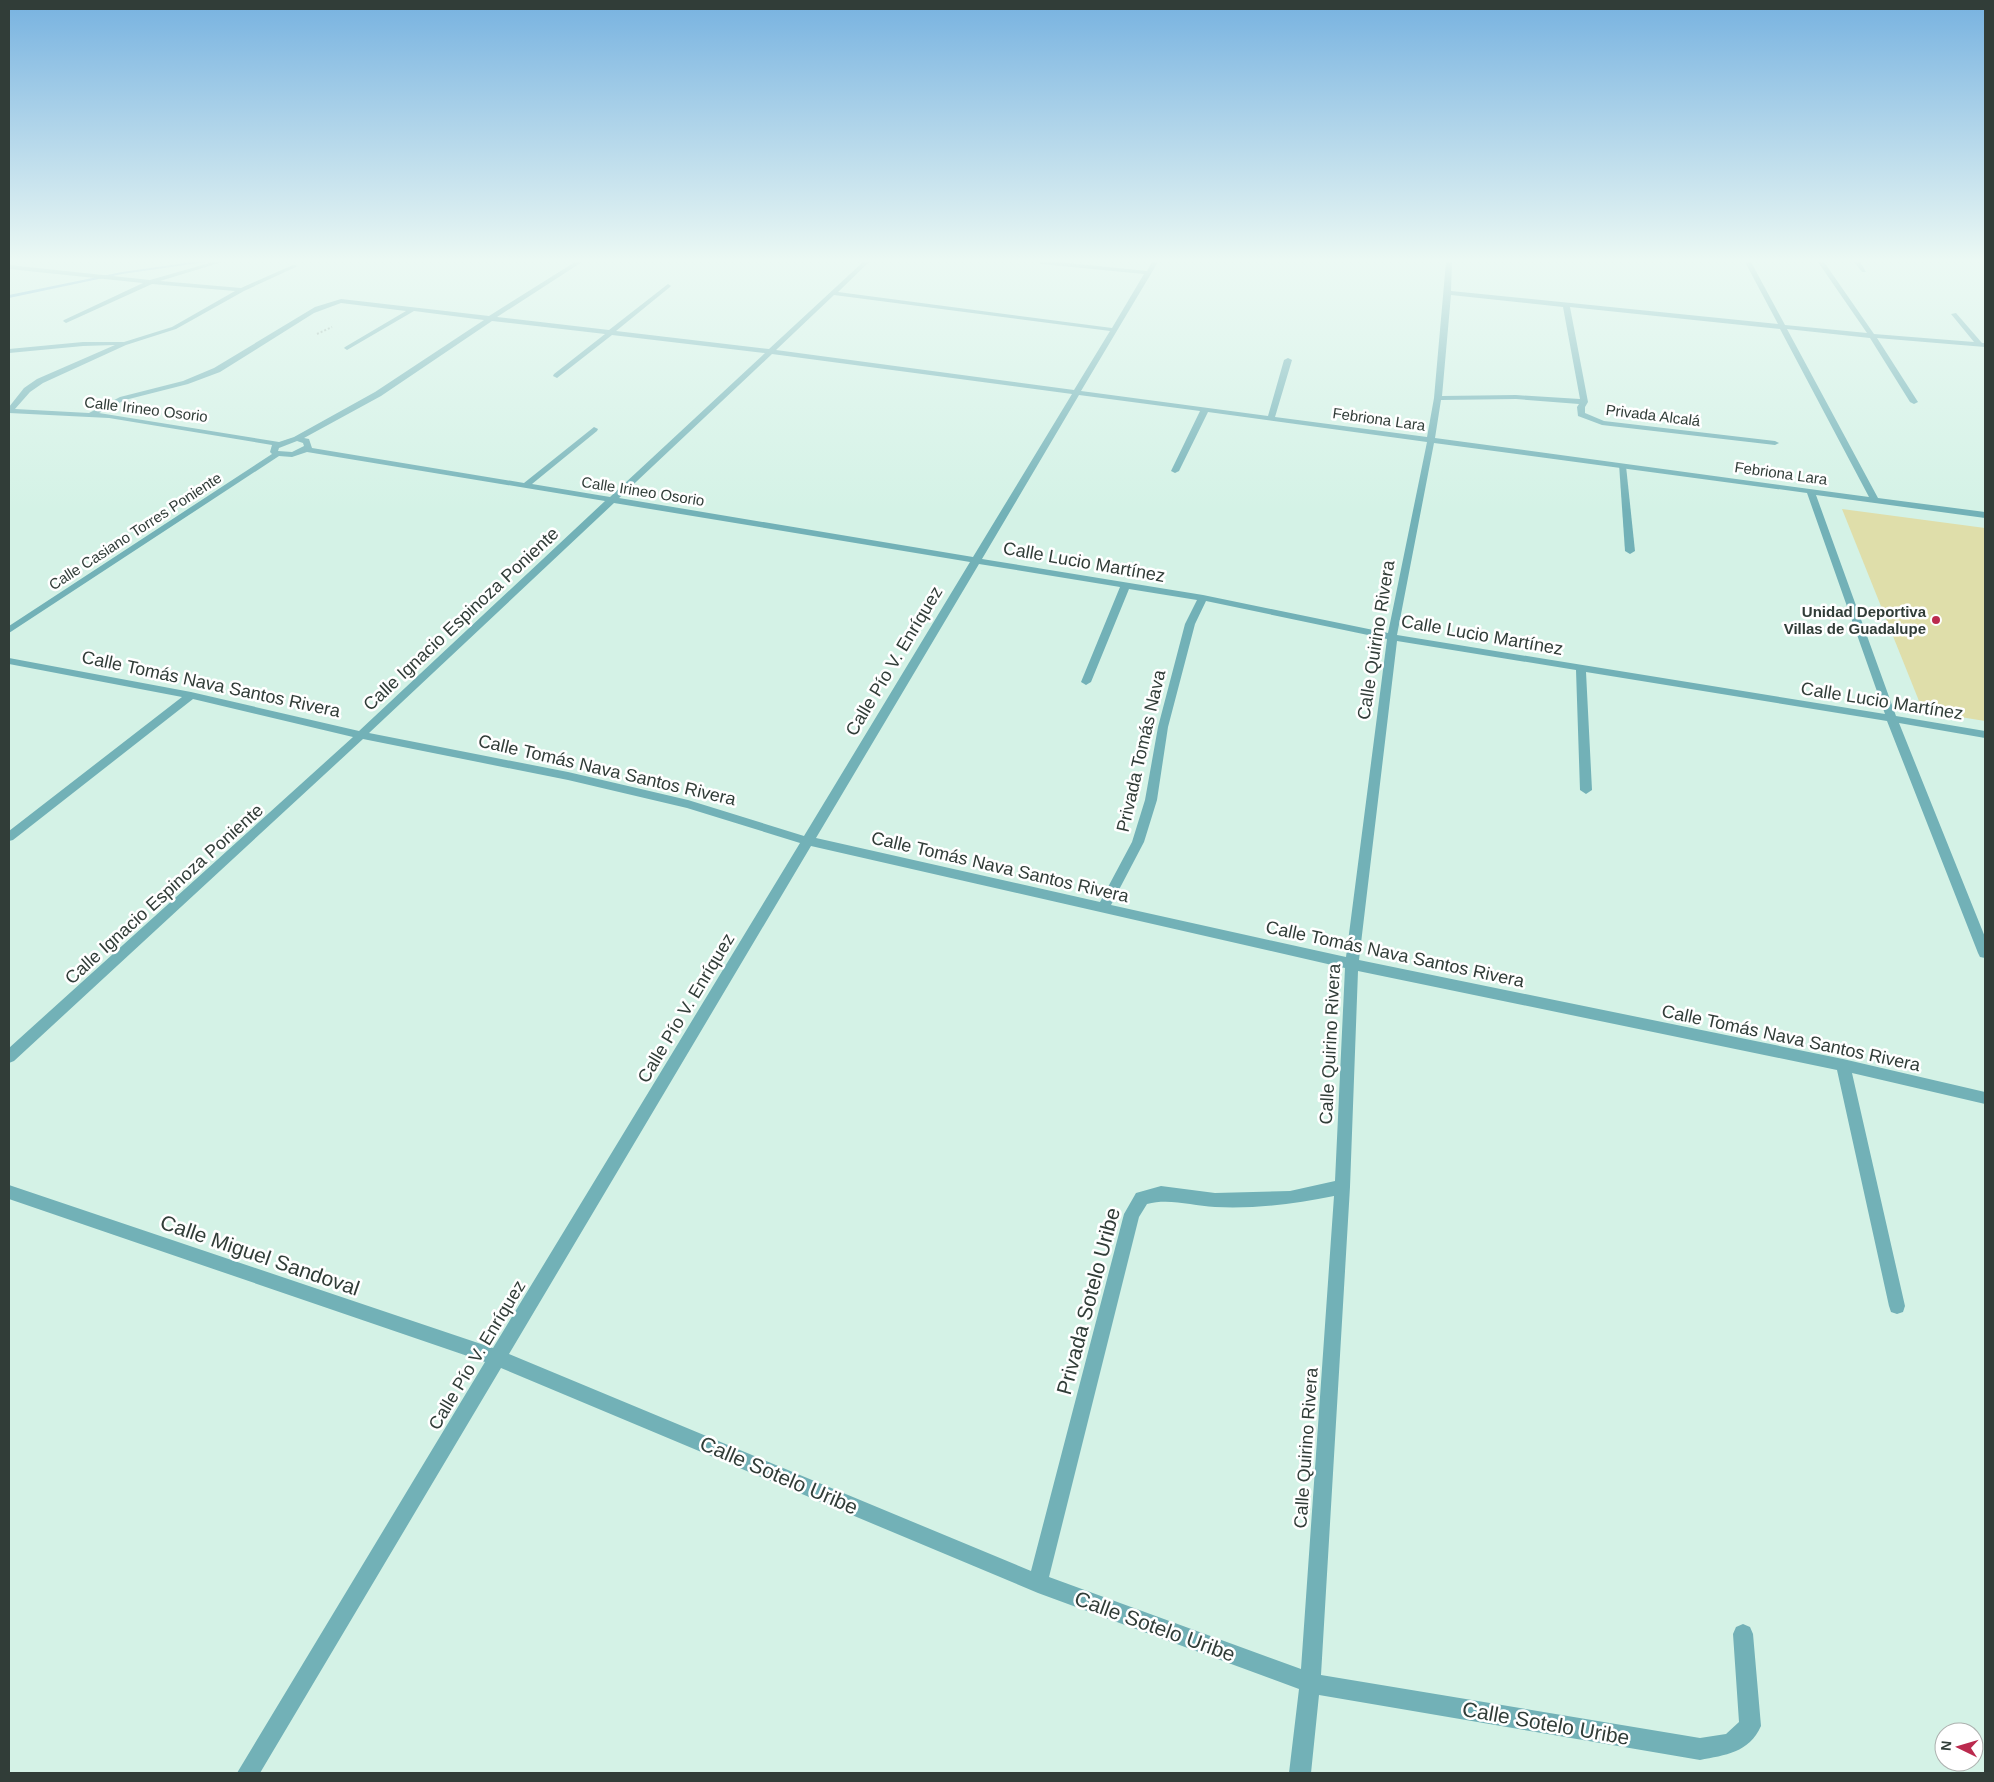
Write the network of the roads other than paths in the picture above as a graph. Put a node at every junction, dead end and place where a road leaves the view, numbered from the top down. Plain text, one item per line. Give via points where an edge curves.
1 (70, 345) edge
2 (121, 345) edge
3 (258, 345) edge
4 (352, 345) edge
5 (451, 345) edge
6 (593, 345) edge
7 (715, 345) edge
8 (777, 345) edge
9 (1105, 345) edge
10 (1443, 345) edge
11 (1573, 345) edge
12 (1791, 345) edge
13 (1878, 345) edge
14 (347, 348) dead end
15 (9, 351) edge
16 (770, 352) junction
17 (1288, 360) dead end
18 (556, 376) dead end
19 (1076, 393) junction
20 (1438, 398) junction
21 (1584, 402) junction
22 (1914, 402) dead end
23 (1205, 410) junction
24 (9, 411) edge
25 (91, 415) junction
26 (1271, 419) junction
27 (594, 430) dead end
28 (297, 439) junction
29 (1431, 440) junction
30 (1775, 443) dead end
31 (279, 444) junction
32 (306, 449) junction
33 (277, 454) junction
34 (1622, 466) junction
35 (1175, 471) dead end
36 (525, 486) junction
37 (1810, 491) junction
38 (611, 499) junction
39 (1875, 500) junction
40 (1985, 514) edge
41 (1630, 550) dead end
42 (976, 560) junction
43 (1126, 585) junction
44 (1204, 598) junction
45 (9, 630) edge
46 (1392, 636) junction
47 (9, 661) edge
48 (1581, 669) junction
49 (1086, 682) dead end
50 (191, 695) junction
51 (1892, 720) junction
52 (1985, 734) edge
53 (361, 735) junction
54 (1586, 790) dead end
55 (9, 836) edge
56 (808, 841) junction
57 (1104, 908) junction
58 (1985, 953) edge
59 (1352, 964) junction
60 (9, 1057) edge
61 (1843, 1065) junction
62 (1985, 1098) edge
63 (1342, 1188) junction
64 (9, 1192) edge
65 (1897, 1306) dead end
66 (497, 1358) junction
67 (1038, 1583) junction
68 (1743, 1634) dead end
69 (1310, 1684) junction
70 (248, 1773) edge
71 (1300, 1773) edge

1 - 15 street
2 - 24 street via 40,382 27,390
3 - 25 street, Febriona Lara via 217,370 185,383 119,398
4 - 14 street
5 - 28 street via 378,394
6 - 18 street
7 - 16 street, Febriona Lara
8 - 16 street, Calle Ignacio Espinoza Poniente
9 - 19 street, Calle Pío V. Enríquez
10 - 20 street, Calle Quirino Rivera
11 - 21 street, Privada Alcalá
12 - 39 street
13 - 22 street
16 - 19 street, Febriona Lara
16 - 38 street, Calle Ignacio Espinoza Poniente
17 - 26 street
19 - 23 street, Febriona Lara
19 - 42 street, Calle Pío V. Enríquez
20 - 21 street via 1516,397
20 - 29 street, Calle Quirino Rivera
21 - 30 street, Privada Alcalá via 1582,414 1602,423
23 - 26 street, Febriona Lara
23 - 35 street
24 - 25 street, Calle Irineo Osorio
25 - 31 street, Calle Irineo Osorio
26 - 29 street, Febriona Lara
27 - 36 street
28 - 31 street
28 - 32 street via 308,442
29 - 34 street, Febriona Lara
29 - 46 street, Calle Quirino Rivera
31 - 33 street via 273,450
32 - 33 street via 292,454
32 - 36 street, Calle Irineo Osorio
33 - 45 street, Calle Casiano Torres Poniente
34 - 37 street, Febriona Lara
34 - 41 street
36 - 38 street, Calle Irineo Osorio
37 - 39 street, Febriona Lara
37 - 51 street
38 - 42 street, Calle Irineo Osorio
38 - 53 street, Calle Ignacio Espinoza Poniente
39 - 40 street, Febriona Lara
42 - 43 street, Calle Lucio Martínez
42 - 56 street, Calle Pío V. Enríquez
43 - 44 street, Calle Lucio Martínez
43 - 49 street
44 - 46 street, Calle Lucio Martínez
44 - 57 street, Privada Tomás Nava via 1190,624 1163,726 1151,800 1138,842
46 - 48 street, Calle Lucio Martínez
46 - 59 street, Calle Quirino Rivera
47 - 50 street, Calle Tomás Nava Santos Rivera
48 - 51 street, Calle Lucio Martínez
48 - 54 street
50 - 53 street, Calle Tomás Nava Santos Rivera
50 - 55 street
51 - 52 street, Calle Lucio Martínez
51 - 58 street
53 - 56 street, Calle Tomás Nava Santos Rivera via 568,776 688,804
53 - 60 street, Calle Ignacio Espinoza Poniente
56 - 57 street, Calle Tomás Nava Santos Rivera
56 - 66 street, Calle Pío V. Enríquez
57 - 59 street, Calle Tomás Nava Santos Rivera
59 - 61 street, Calle Tomás Nava Santos Rivera
59 - 63 street, Calle Quirino Rivera
61 - 62 street, Calle Tomás Nava Santos Rivera
61 - 65 street
63 - 67 street, Privada Sotelo Uribe via 1290,1198 1215,1200 1161,1193 1142,1198 1132,1214
63 - 69 street, Calle Quirino Rivera
64 - 66 street, Calle Miguel Sandoval
66 - 67 street, Calle Sotelo Uribe
66 - 70 street, Calle Pío V. Enríquez
67 - 69 street, Calle Sotelo Uribe
68 - 69 street, Calle Sotelo Uribe via 1750,1726 1731,1744 1700,1749
69 - 71 street, Calle Quirino Rivera

